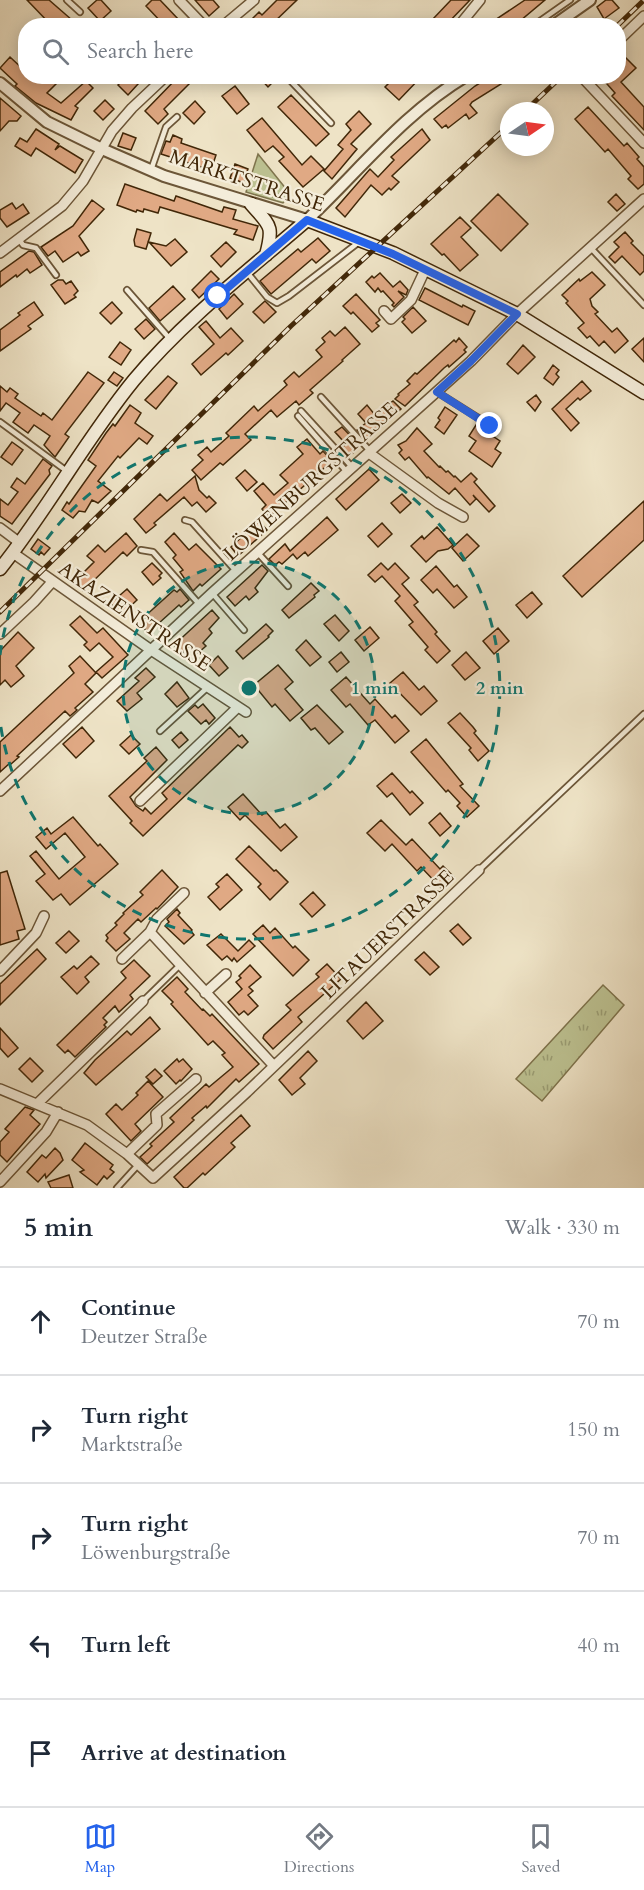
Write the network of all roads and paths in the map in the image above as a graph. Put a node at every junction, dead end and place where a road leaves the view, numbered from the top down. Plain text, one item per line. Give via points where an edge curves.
1 (67, 0) edge
2 (179, 0) edge
3 (254, 0) edge
4 (480, 0) edge
5 (570, 0) edge
6 (590, 0) edge
7 (80, 12) dead end
8 (644, 16) edge
9 (196, 18) edge
10 (235, 18) edge
11 (465, 18) edge
12 (544, 18) edge
13 (564, 18) edge
14 (626, 33) edge
15 (158, 84) edge
16 (294, 84) edge
17 (455, 84) edge
18 (589, 84) edge
19 (1, 85) edge
20 (177, 117) dead end
21 (331, 123) dead end
22 (644, 143) edge
23 (102, 149) junction
24 (150, 170) junction
25 (644, 199) edge
26 (251, 204) junction
27 (307, 220) junction
28 (19, 239) junction
29 (361, 240) junction
30 (590, 247) junction
31 (0, 253) edge
32 (266, 255) junction
33 (425, 270) junction
34 (246, 272) junction
35 (56, 275) dead end
36 (127, 290) dead end
37 (644, 305) edge
38 (384, 311) dead end
39 (517, 314) junction
40 (171, 341) junction
41 (437, 392) junction
42 (644, 393) edge
43 (321, 397) dead end
44 (300, 413) dead end
45 (0, 422) edge
46 (490, 426) dead end
47 (370, 452) junction
48 (350, 470) junction
49 (68, 472) junction
50 (463, 517) dead end
51 (185, 520) dead end
52 (0, 528) edge
53 (17, 548) junction
54 (141, 550) dead end
55 (257, 552) junction
56 (0, 569) edge
57 (236, 571) junction
58 (52, 582) junction
59 (288, 586) dead end
60 (212, 592) junction
61 (199, 604) junction
62 (244, 630) dead end
63 (0, 634) edge
64 (151, 650) junction
65 (208, 687) junction
66 (644, 714) edge
67 (160, 731) dead end
68 (0, 791) edge
69 (140, 801) dead end
70 (479, 870) joint
71 (184, 893) dead end
72 (44, 916) dead end
73 (150, 932) junction
74 (122, 959) dead end
75 (180, 965) junction
76 (0, 971) edge
77 (226, 974) dead end
78 (205, 993) junction
79 (143, 1001) joint
80 (274, 1066) junction
81 (196, 1079) dead end
82 (0, 1089) edge
83 (38, 1103) junction
84 (58, 1112) junction
85 (127, 1154) junction
86 (138, 1165) junction
87 (0, 1182) edge
88 (117, 1188) edge

1 - 7 lane
2 - 9 street
3 - 10 street
4 - 11 street
5 - 12 lane
6 - 13 street
8 - 14 street
15 - 23 street via 112,131
16 - 21 lane
17 - 27 street via 387,138
18 - 22 street
19 - 23 street, MARKTSTRASSE via 47,123
20 - 24 lane via 166,127
23 - 24 street, MARKTSTRASSE
23 - 28 street via 62,206
24 - 26 street, MARKTSTRASSE
25 - 30 street, LÖWENBURGSTRASSE
26 - 27 street, MARKTSTRASSE
26 - 32 main road via 270,229
27 - 29 main road, MARKTSTRASSE
27 - 32 main road
28 - 31 street
28 - 35 lane via 22,245 36,248
29 - 33 main road, MARKTSTRASSE
29 - 34 lane via 277,303
30 - 37 lane
30 - 39 street, LÖWENBURGSTRASSE
32 - 34 main road
33 - 38 street via 411,300 391,319
33 - 39 main road, MARKTSTRASSE
34 - 40 main road
36 - 40 lane
39 - 41 street, LÖWENBURGSTRASSE
39 - 42 main road, MARKTSTRASSE
40 - 49 main road via 117,402
41 - 46 lane
41 - 47 street, LÖWENBURGSTRASSE
43 - 47 lane
44 - 48 lane
45 - 49 lane
47 - 48 street, LÖWENBURGSTRASSE
47 - 50 street
48 - 55 street, LÖWENBURGSTRASSE
49 - 53 main road
51 - 57 lane via 192,522
52 - 53 street, AKAZIENSTRASSE
53 - 56 main road
53 - 58 street, AKAZIENSTRASSE
54 - 61 lane via 153,552
55 - 57 street, LÖWENBURGSTRASSE
55 - 59 lane
57 - 60 street, LÖWENBURGSTRASSE
58 - 63 street
58 - 64 street, AKAZIENSTRASSE
60 - 61 street, LÖWENBURGSTRASSE
60 - 62 lane
61 - 64 street, LÖWENBURGSTRASSE
64 - 65 street, AKAZIENSTRASSE
64 - 68 street, LÖWENBURGSTRASSE
65 - 67 lane
65 - 69 street, AKAZIENSTRASSE via 242,710
66 - 70 lane, LITAUERSTRASSE
70 - 80 street, LITAUERSTRASSE
71 - 73 street via 157,919
72 - 76 street via 36,933
73 - 74 street
73 - 75 street
75 - 78 street
75 - 79 lane
77 - 78 street
78 - 80 street
79 - 83 street
80 - 86 street, LITAUERSTRASSE via 153,1178
81 - 85 street via 156,1114 157,1125
82 - 83 street
83 - 84 street
84 - 85 street via 87,1125
84 - 87 street via 46,1132
85 - 86 street
86 - 88 lane

